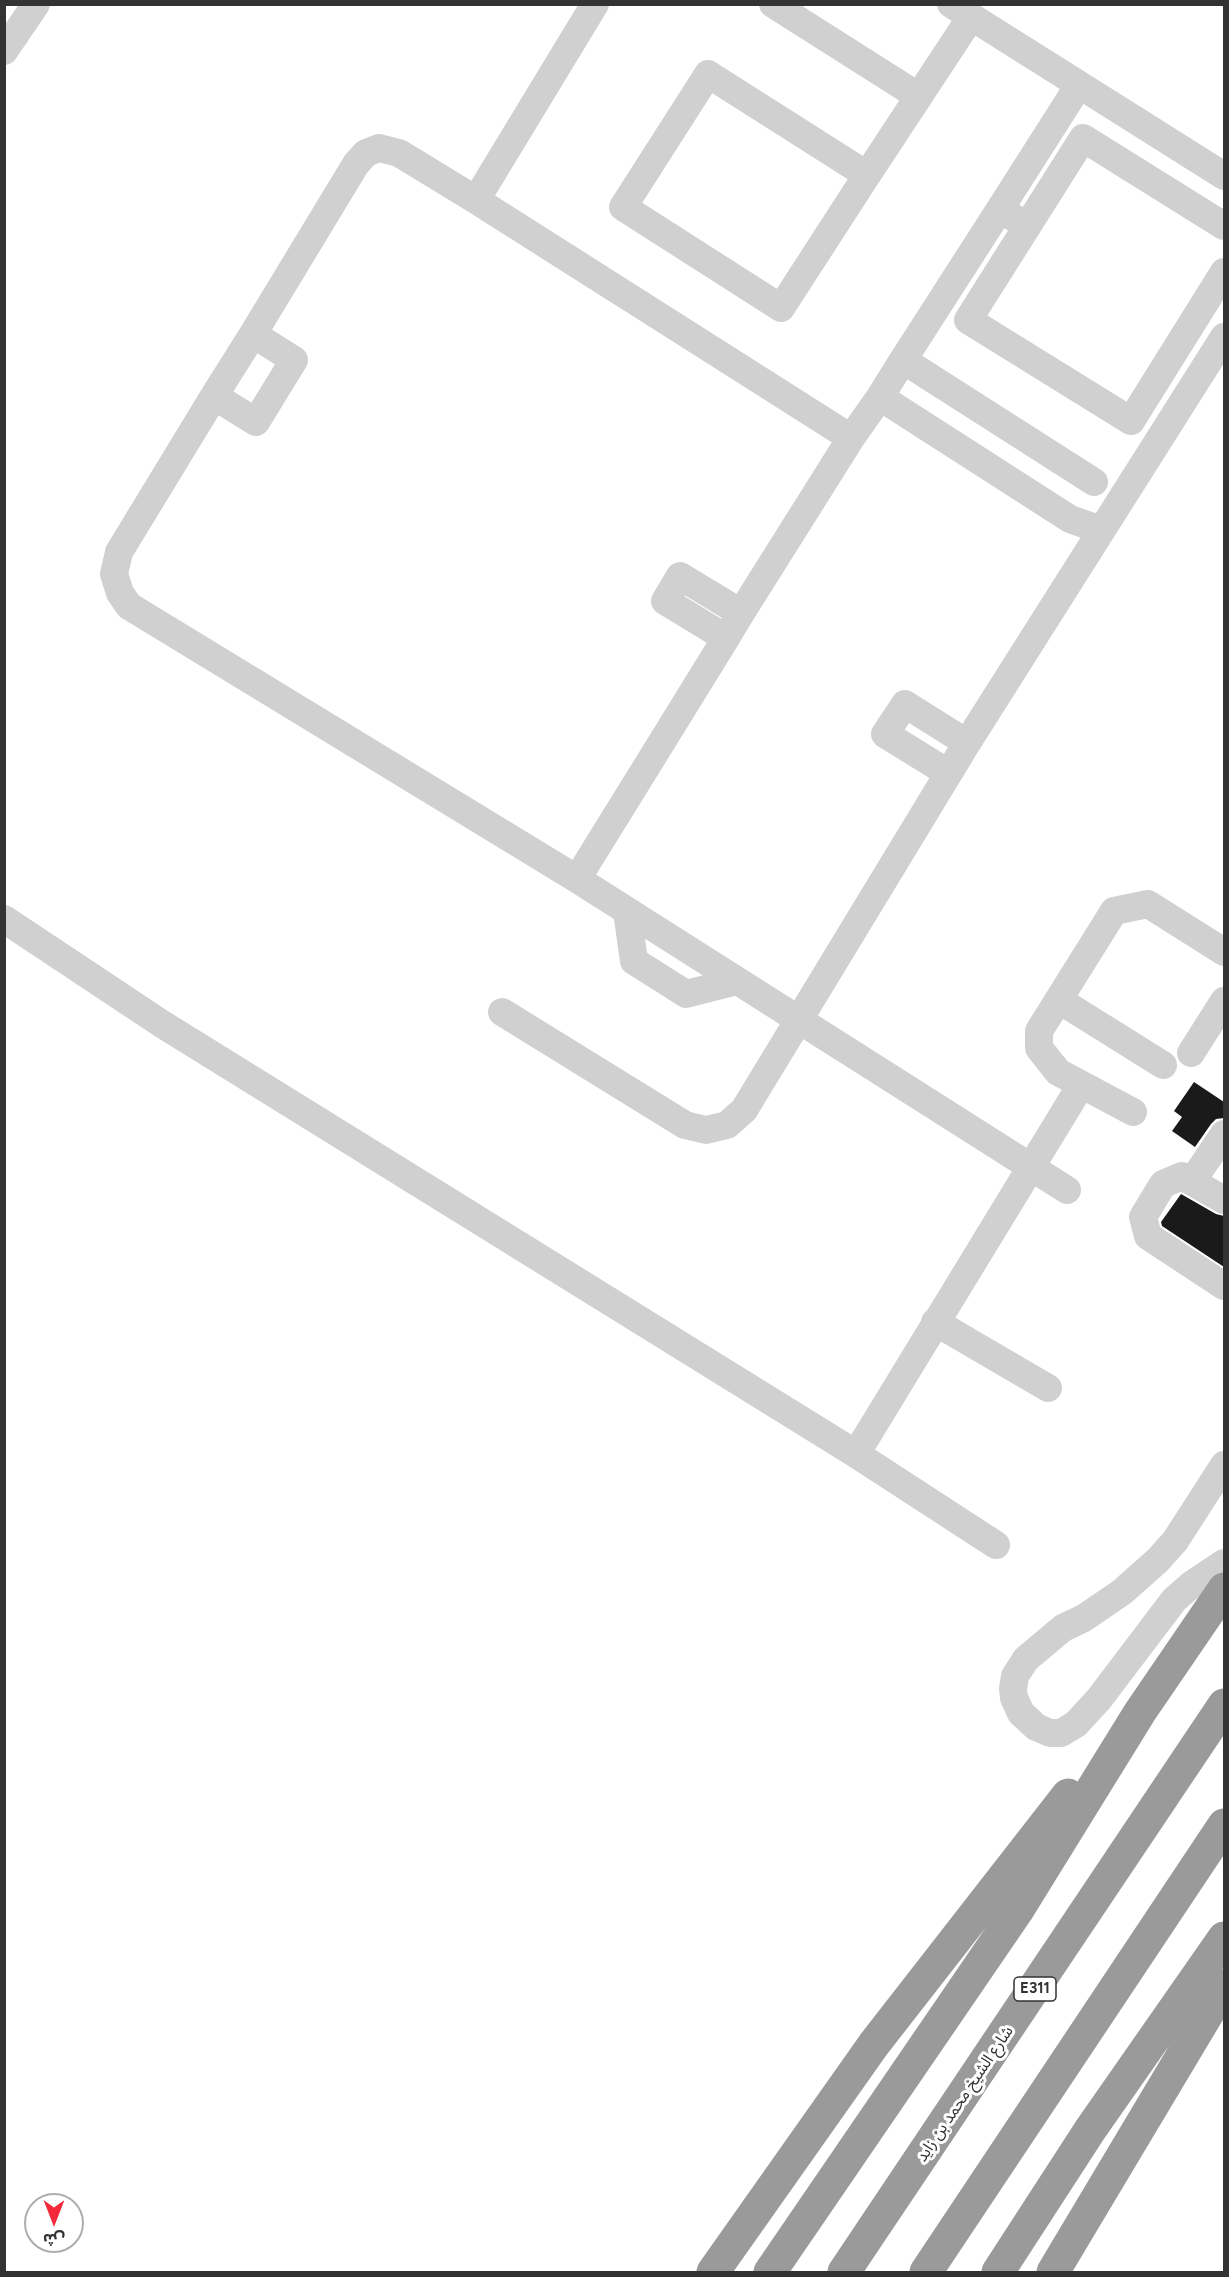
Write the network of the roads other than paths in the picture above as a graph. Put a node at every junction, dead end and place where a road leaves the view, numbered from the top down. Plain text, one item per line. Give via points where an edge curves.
1 (36, 4) edge
2 (596, 4) edge
3 (773, 4) edge
4 (961, 11) edge
5 (4, 51) edge
6 (1079, 85) junction
7 (918, 96) junction
8 (867, 175) junction
9 (1224, 176) edge
10 (476, 200) junction
11 (1000, 209) junction
12 (1027, 226) junction
13 (1224, 226) edge
14 (1224, 273) edge
15 (253, 334) junction
16 (1184, 337) junction
17 (1223, 344) edge
18 (903, 360) junction
19 (933, 380) junction
20 (214, 396) junction
21 (880, 397) junction
22 (909, 415) junction
23 (851, 438) junction
24 (1094, 482) junction
25 (1126, 492) junction
26 (1070, 519) junction
27 (1101, 530) junction
28 (741, 613) junction
29 (726, 638) junction
30 (967, 743) junction
31 (948, 773) junction
32 (577, 879) junction
33 (627, 911) junction
34 (4, 919) edge
35 (1224, 952) edge
36 (737, 981) junction
37 (1059, 1000) junction
38 (1224, 1001) edge
39 (502, 1012) dead end
40 (798, 1020) junction
41 (1191, 1053) dead end
42 (1163, 1065) dead end
43 (1081, 1085) junction
44 (1133, 1112) dead end
45 (1224, 1134) edge
46 (1031, 1167) junction
47 (1193, 1180) junction
48 (1067, 1190) dead end
49 (1224, 1200) edge
50 (1224, 1286) edge
51 (935, 1322) junction
52 (1048, 1388) dead end
53 (856, 1454) junction
54 (1224, 1465) edge
55 (996, 1545) dead end
56 (1224, 1563) edge
57 (1224, 1589) edge
58 (1224, 1705) edge
59 (1140, 1713) junction
60 (1224, 1825) edge
61 (1224, 1938) edge
62 (1224, 1986) edge
63 (771, 2270) edge
64 (713, 2272) edge
65 (844, 2272) edge
66 (926, 2272) edge
67 (998, 2272) edge
68 (1053, 2272) edge

1 - 5 street
2 - 10 street
3 - 7 street
4 - 6 street
4 - 7 street
6 - 9 street
6 - 11 street
7 - 8 street
8 - 8 street via 782,308 622,207 708,74
10 - 15 street via 399,153 379,148 366,153
10 - 23 street
11 - 12 street
11 - 18 street
12 - 13 street via 1083,138
12 - 16 street via 968,320 1131,421
14 - 16 street
15 - 20 street
15 - 20 street via 294,360 256,422
16 - 17 street via 1204,348
17 - 25 street
18 - 19 street
18 - 21 street
19 - 22 street
19 - 24 street
20 - 32 street via 119,552 114,574 129,606
21 - 22 street
21 - 23 street
22 - 26 street
23 - 28 street
24 - 25 street
24 - 26 street
25 - 27 street
26 - 27 street
27 - 30 street
28 - 29 street
28 - 29 street via 680,576 665,601
29 - 32 street
30 - 31 street
30 - 31 street via 905,704 885,734
31 - 40 street
32 - 33 street
33 - 36 street
33 - 36 street via 634,961 643,967 686,994
34 - 53 street via 162,1024
35 - 37 street via 1148,904 1114,911
36 - 40 street
37 - 42 street
37 - 43 street via 1039,1031 1039,1048 1058,1072
38 - 41 street
39 - 40 street via 685,1125 706,1130 727,1125 744,1110
40 - 46 street
43 - 44 street
43 - 46 street
45 - 47 street
46 - 48 street
46 - 51 street
47 - 49 street
47 - 50 street via 1182,1176 1163,1184 1143,1217 1144,1227 1148,1236
51 - 52 street
51 - 53 street
53 - 55 street
54 - 56 street via 1175,1541 1158,1560 1122,1592 1063,1628 1026,1659 1015,1676 1013,1689 1021,1713 1036,1727 1050,1733 1061,1733 1076,1724 1174,1600
57 - 59 highway
58 - 65 highway, شارع الشيخ محمد بن زايد / E311
59 - 63 highway via 1017,1911
59 - 64 highway via 1025,1848 874,2044
60 - 66 highway
61 - 67 highway via 1090,2130
62 - 68 highway

